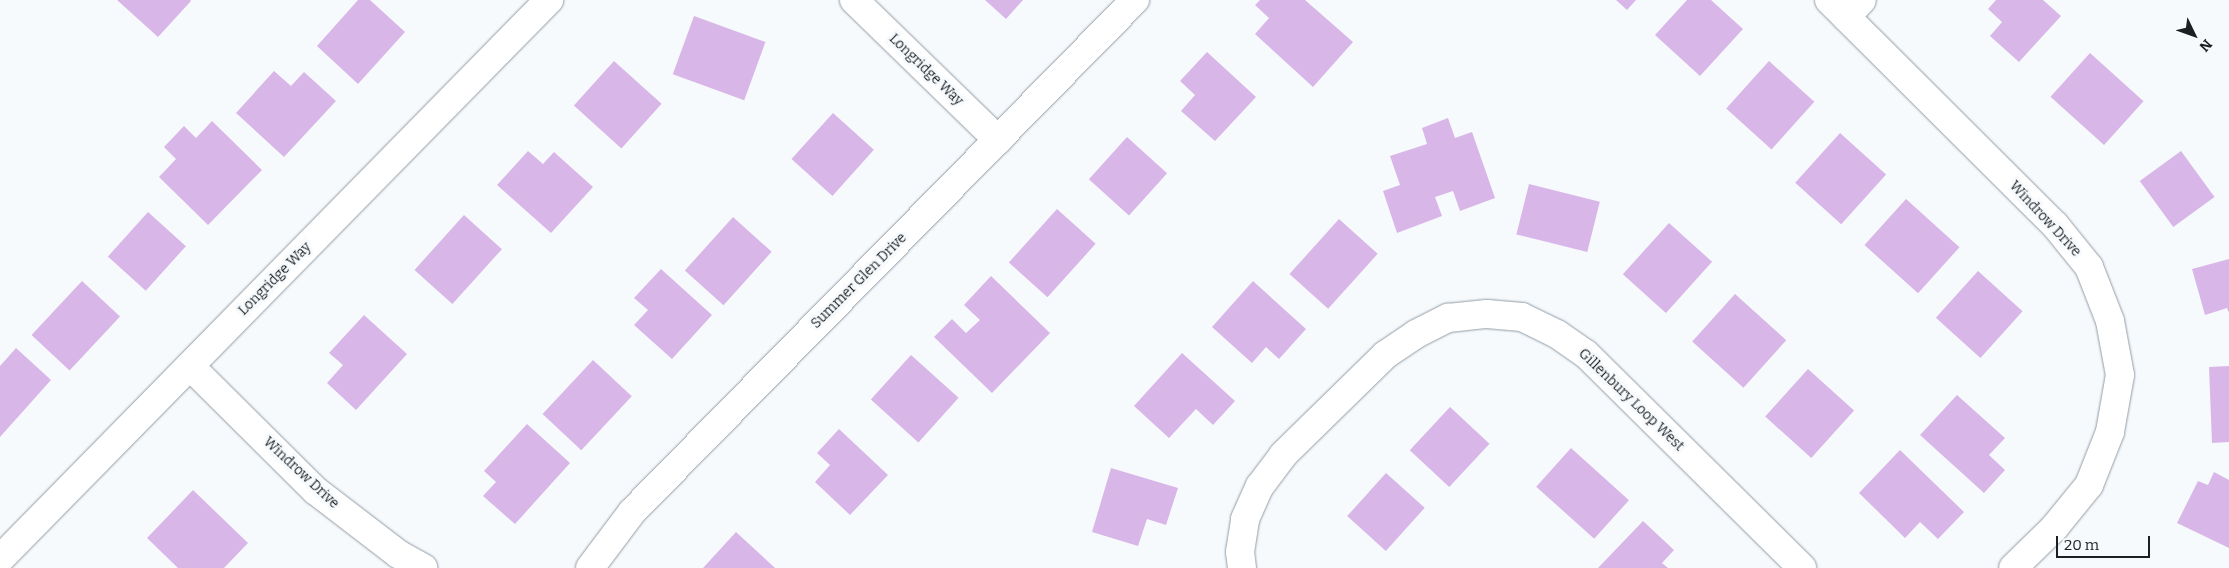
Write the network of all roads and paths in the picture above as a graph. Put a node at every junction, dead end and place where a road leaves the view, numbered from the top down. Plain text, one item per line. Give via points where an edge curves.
1 (549, 0) edge
2 (854, 0) edge
3 (1135, 0) edge
4 (1846, 6) edge
5 (998, 140) junction
6 (190, 366) junction
7 (0, 559) edge
8 (423, 568) edge
9 (590, 568) edge
10 (1242, 568) edge
11 (1802, 568) edge
12 (2013, 568) edge

1 - 6 street, Longridge Way
2 - 5 street, Longridge Way
3 - 5 street, Summer Glen Drive
4 - 12 street, Windrow Drive via 2055,226 2088,267 2110,321 2120,375 2110,432 2089,485 2054,528
5 - 9 street, Summer Glen Drive via 632,512
6 - 7 street, Longridge Way
6 - 8 street, Windrow Drive via 316,491 398,554
10 - 11 street, Gillenbury Loop West via 1240,552 1245,519 1260,486 1283,455 1385,355 1448,318 1487,314 1522,317 1557,334 1586,354

